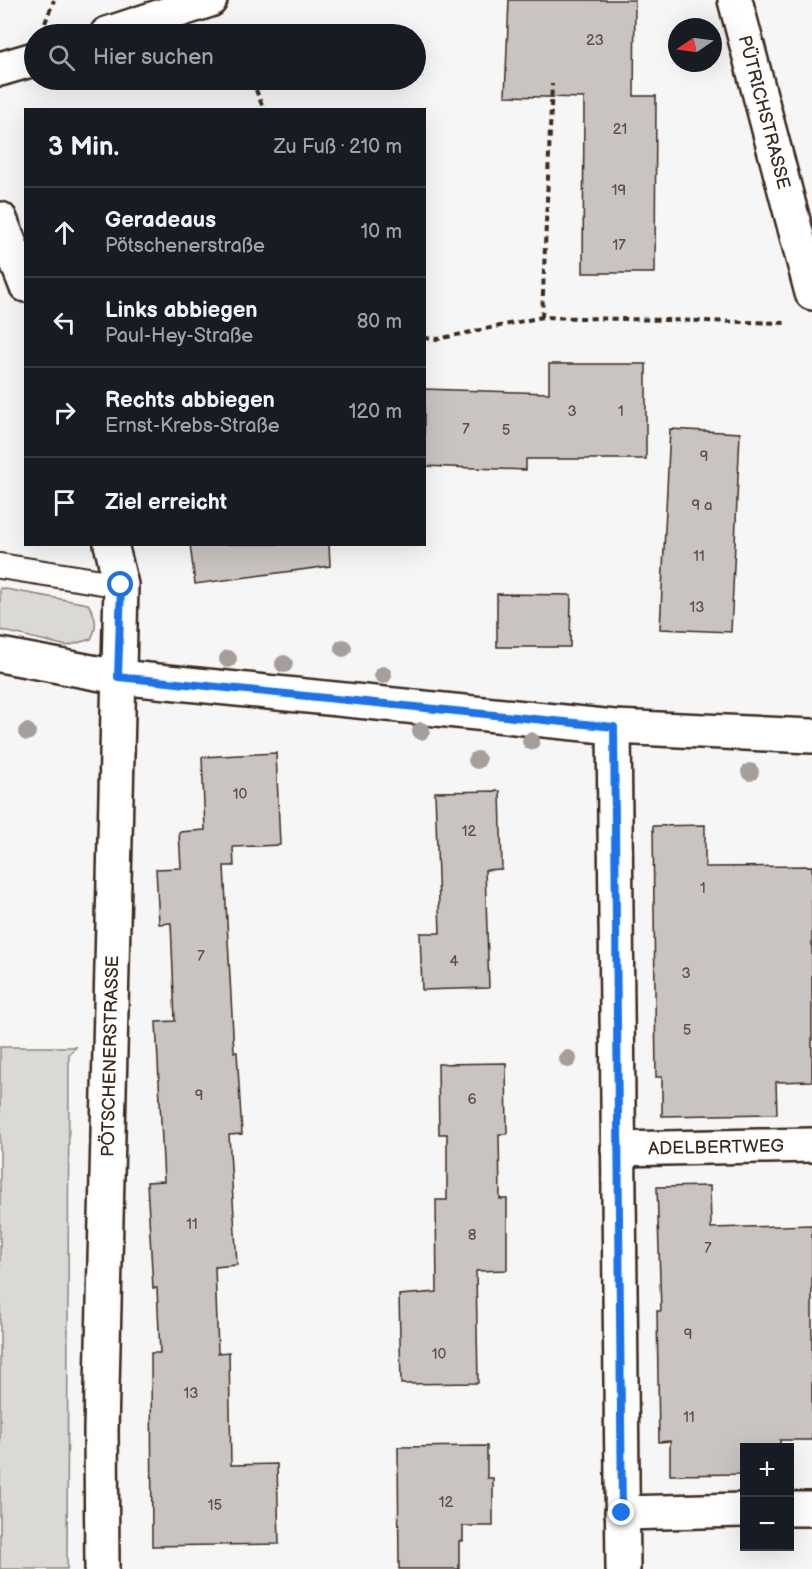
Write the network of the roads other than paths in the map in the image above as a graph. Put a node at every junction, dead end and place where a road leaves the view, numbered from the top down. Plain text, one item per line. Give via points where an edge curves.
1 (210, 0) edge
2 (735, 0) edge
3 (137, 24) edge
4 (24, 62) edge
5 (0, 69) edge
6 (0, 219) edge
7 (24, 280) edge
8 (812, 292) edge
9 (111, 546) edge
10 (0, 566) edge
11 (121, 585) junction
12 (0, 655) edge
13 (118, 677) junction
14 (614, 727) junction
15 (812, 736) edge
16 (812, 1145) edge
17 (618, 1149) junction
18 (794, 1509) edge
19 (812, 1509) edge
20 (740, 1510) edge
21 (622, 1513) junction
22 (102, 1569) edge
23 (622, 1569) edge

1 - 3 street
2 - 8 street, PÜTRICHSTRASSE
4 - 5 street
6 - 7 street
9 - 11 street, PÖTSCHENERSTRASSE
10 - 11 lane
11 - 13 street, PÖTSCHENERSTRASSE
12 - 13 street
13 - 14 street
13 - 22 street, PÖTSCHENERSTRASSE via 101,1430
14 - 15 street
14 - 17 street
16 - 17 street, ADELBERTWEG
17 - 21 street
18 - 19 street
20 - 21 street
21 - 23 street

